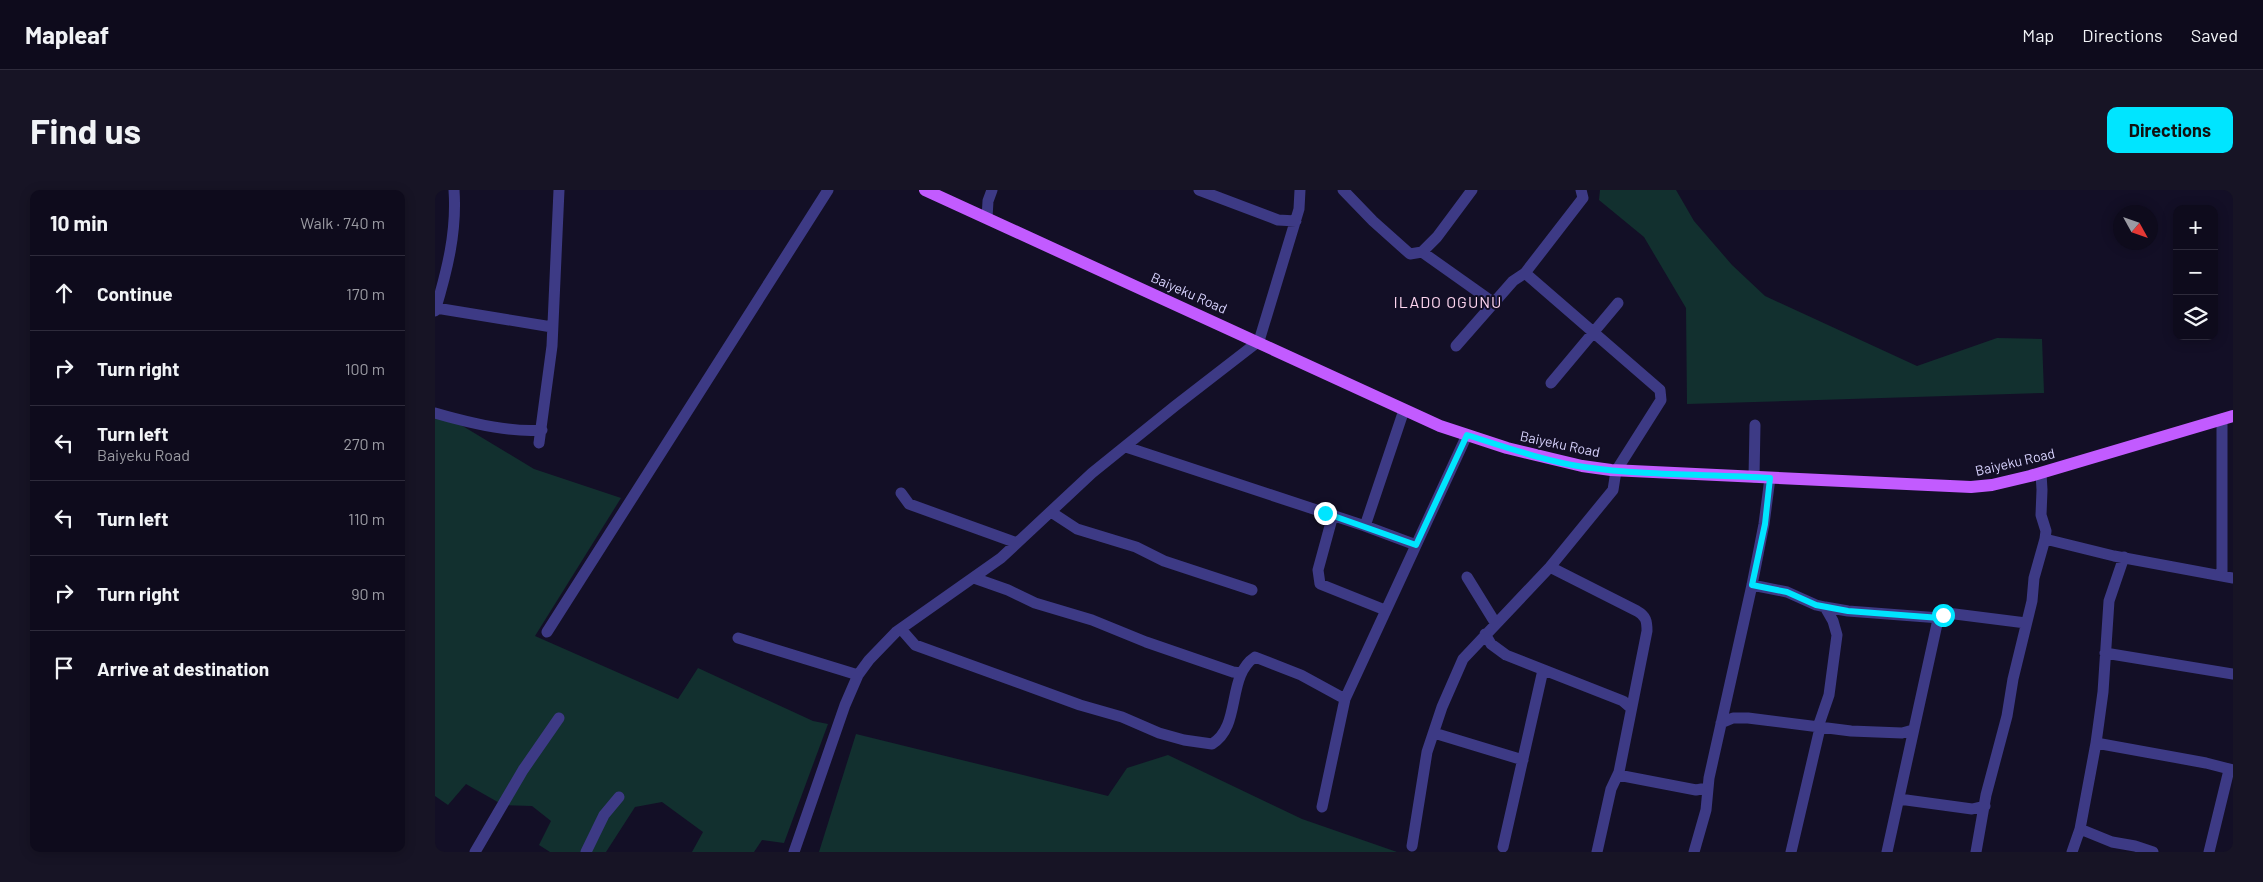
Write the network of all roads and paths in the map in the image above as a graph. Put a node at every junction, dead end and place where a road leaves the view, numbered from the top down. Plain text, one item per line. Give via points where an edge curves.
1 (454, 190) edge
2 (559, 190) edge
3 (828, 190) edge
4 (925, 190) edge
5 (1199, 190) edge
6 (1300, 190) edge
7 (1472, 190) edge
8 (1581, 190) edge
9 (1346, 191) edge
10 (990, 196) edge
11 (982, 216) junction
12 (1278, 220) junction
13 (1295, 220) junction
14 (1291, 235) junction
15 (1423, 252) junction
16 (1525, 274) junction
17 (1494, 303) junction
18 (1618, 303) dead end
19 (435, 309) edge
20 (552, 327) junction
21 (1594, 333) junction
22 (1259, 341) junction
23 (1456, 346) dead end
24 (1551, 383) dead end
25 (1404, 410) junction
26 (435, 413) edge
27 (2228, 418) edge
28 (1755, 425) dead end
29 (541, 430) junction
30 (1467, 435) junction
31 (539, 443) dead end
32 (1127, 447) junction
33 (1617, 470) junction
34 (2041, 473) junction
35 (1754, 477) junction
36 (1770, 478) junction
37 (901, 493) dead end
38 (1051, 512) junction
39 (1333, 515) junction
40 (1365, 526) junction
41 (2045, 539) junction
42 (1017, 544) junction
43 (1416, 545) junction
44 (2123, 557) junction
45 (1550, 567) junction
46 (1467, 576) dead end
47 (2228, 577) edge
48 (974, 578) junction
49 (1752, 585) junction
50 (1252, 590) dead end
51 (1825, 607) junction
52 (1385, 610) junction
53 (1940, 618) junction
54 (2026, 623) junction
55 (1496, 624) junction
56 (901, 629) junction
57 (547, 632) dead end
58 (1485, 634) junction
59 (738, 638) dead end
60 (2105, 653) junction
61 (1543, 670) junction
62 (1241, 673) junction
63 (2233, 674) edge
64 (857, 675) junction
65 (1345, 699) junction
66 (1629, 702) junction
67 (1724, 709) junction
68 (559, 718) dead end
69 (1733, 718) junction
70 (1721, 723) junction
71 (1819, 727) junction
72 (1434, 733) junction
73 (1909, 734) junction
74 (2096, 743) junction
75 (1523, 760) junction
76 (2231, 770) edge
77 (1618, 775) junction
78 (1707, 788) junction
79 (619, 797) dead end
80 (1899, 799) junction
81 (1985, 806) junction
82 (1322, 807) dead end
83 (2080, 829) junction
84 (1412, 846) dead end
85 (1503, 847) dead end
86 (475, 852) edge
87 (586, 852) edge
88 (794, 852) edge
89 (1597, 852) edge
90 (1694, 852) edge
91 (1791, 852) edge
92 (1887, 852) edge
93 (1977, 852) edge
94 (2072, 852) edge
95 (2153, 852) edge
96 (2209, 852) edge

1 - 19 street via 455,224 450,256
2 - 20 street
3 - 57 street
4 - 11 main road, Baiyeku Road
5 - 12 street
6 - 13 street
7 - 15 street
8 - 16 street via 1583,198
9 - 15 street via 1409,254
10 - 11 street
11 - 22 main road, Baiyeku Road
12 - 13 street
12 - 14 street
13 - 14 street
14 - 22 street
15 - 17 street
16 - 17 street via 1513,281
16 - 21 street
17 - 23 street
18 - 21 street
19 - 20 street
20 - 29 street
21 - 24 street
21 - 33 street via 1662,394
22 - 25 main road, Baiyeku Road
22 - 32 street
25 - 30 main road, Baiyeku Road
25 - 40 street
26 - 29 street via 505,428
27 - 34 main road, Baiyeku Road
27 - 47 street
28 - 35 street
29 - 31 street
30 - 33 main road, Baiyeku Road via 1582,466
30 - 43 street
32 - 38 street via 1092,473
32 - 39 street
33 - 35 main road, Baiyeku Road
33 - 45 street via 1613,490
34 - 36 main road, Baiyeku Road via 1971,488
34 - 41 street
35 - 36 main road, Baiyeku Road
36 - 49 street via 1765,524
37 - 42 street via 909,504
38 - 42 street
38 - 50 street via 1077,529
39 - 40 street
39 - 52 street via 1318,570 1320,584
40 - 43 street
41 - 44 street
41 - 54 street
42 - 48 street
43 - 52 street
44 - 47 street
44 - 60 street via 2109,601
45 - 55 street
45 - 66 street via 1644,615 1647,620
46 - 55 street
48 - 56 street
48 - 62 street via 1035,604 1092,620 1146,642
49 - 51 street via 1787,592
49 - 67 street
51 - 53 street
51 - 71 street via 1837,635 1829,695
52 - 65 street
53 - 54 street via 1947,613
53 - 73 street
54 - 81 street
55 - 58 street
56 - 62 street via 915,646 1122,717 1159,733 1212,744 1223,732 1230,715
56 - 64 street
58 - 61 street via 1501,652
58 - 72 street via 1463,659
59 - 64 street
60 - 63 street
60 - 74 street
61 - 66 street
61 - 75 street
62 - 65 street via 1258,656
64 - 88 street
65 - 82 street
66 - 77 street
67 - 69 street
67 - 70 street
68 - 86 street via 523,770
69 - 70 street
69 - 71 street
70 - 78 street
71 - 73 street
71 - 91 street
72 - 75 street
72 - 84 street via 1426,756
73 - 80 street
74 - 76 street
74 - 83 street
75 - 85 street
76 - 96 street
77 - 78 street via 1697,790
77 - 89 street via 1611,788
78 - 90 street via 1706,810
79 - 87 street via 604,815
80 - 81 street via 1972,809
80 - 92 street
81 - 93 street
83 - 94 street
83 - 95 street via 2112,842

